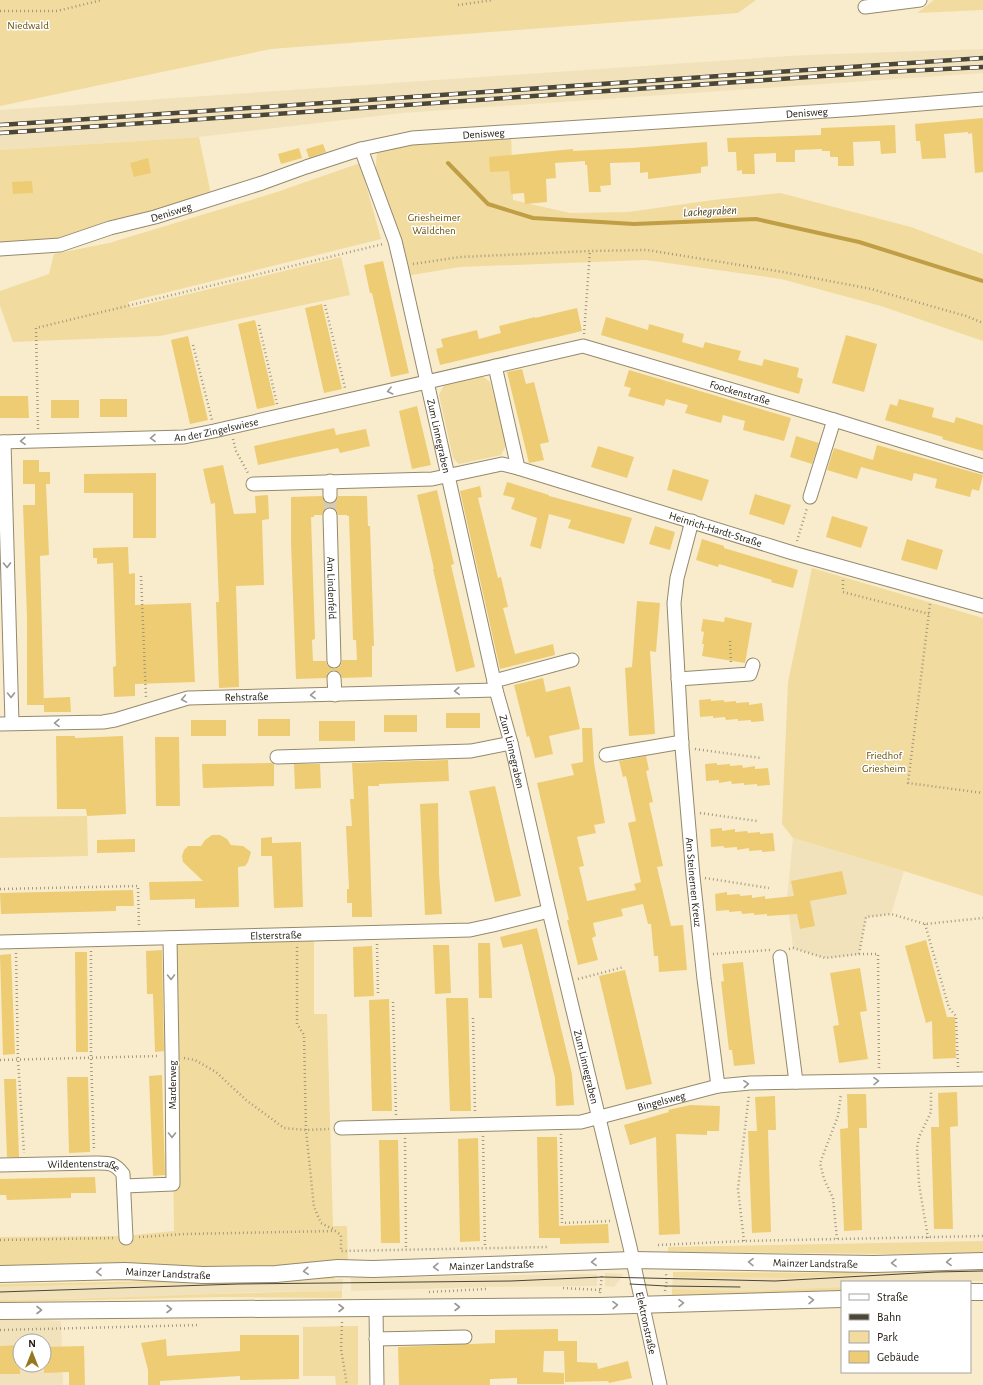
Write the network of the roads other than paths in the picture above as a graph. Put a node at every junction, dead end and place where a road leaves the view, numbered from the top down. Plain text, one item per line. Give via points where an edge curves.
1 (920, 0) edge
2 (865, 7) dead end
3 (983, 99) edge
4 (361, 149) junction
5 (0, 249) edge
6 (495, 366) junction
7 (428, 381) junction
8 (834, 420) junction
9 (2, 442) edge
10 (983, 466) edge
11 (518, 468) junction
12 (448, 475) junction
13 (330, 481) junction
14 (253, 484) road end
15 (330, 496) tunnel mouth
16 (810, 497) road end
17 (330, 515) tunnel mouth
18 (692, 521) junction
19 (983, 606) edge
20 (334, 660) dead end
21 (572, 660) dead end
22 (753, 665) dead end
23 (334, 678) dead end
24 (678, 679) junction
25 (495, 686) junction
26 (335, 695) junction
27 (6, 723) edge
28 (511, 743) junction
29 (682, 745) junction
30 (606, 755) dead end
31 (277, 757) dead end
32 (549, 911) junction
33 (170, 938) junction
34 (0, 942) edge
35 (779, 952) road end
36 (983, 1079) edge
37 (796, 1082) junction
38 (718, 1086) junction
39 (599, 1117) junction
40 (341, 1128) dead end
41 (0, 1165) edge
42 (124, 1186) junction
43 (126, 1238) road end
44 (633, 1260) junction
45 (983, 1261) edge
46 (0, 1274) edge
47 (971, 1292) edge
48 (983, 1292) edge
49 (841, 1299) edge
50 (642, 1304) junction
51 (376, 1308) junction
52 (0, 1310) edge
53 (465, 1337) dead end
54 (376, 1339) junction
55 (377, 1385) edge
56 (660, 1385) edge

1 - 2 street
3 - 4 street, Denisweg via 420,138
4 - 5 street, Denisweg via 155,217 60,244
4 - 7 street, Zum Linnegraben via 395,241
6 - 7 street, Foockenstraße
6 - 8 street, Foockenstraße via 583,346
6 - 11 street
7 -> 9 street, An der Zingelswiese via 184,437
7 - 12 street, Zum Linnegraben
8 - 10 street, Foockenstraße
8 - 16 street
9 -> 27 street
11 - 12 street, Heinrich-Hardt-Straße via 502,464
11 - 18 street, Heinrich-Hardt-Straße
12 - 13 street via 432,479
12 - 25 street, Zum Linnegraben
13 - 14 street
13 - 15 street
17 - 20 street, Am Lindenfeld
18 - 19 street, Heinrich-Hardt-Straße via 793,553
18 - 24 street, Am Steinernen Kreuz via 677,578 674,603
21 - 25 street, Rehstraße
22 - 24 street via 750,674
23 - 26 street
24 - 29 street, Am Steinernen Kreuz
25 -> 26 street, Rehstraße
25 - 28 street, Zum Linnegraben
26 -> 27 street, Rehstraße via 188,698 103,722
28 - 31 street via 471,751
28 - 32 street, Zum Linnegraben
29 - 30 street
29 - 38 street, Am Steinernen Kreuz via 701,955
32 - 33 street, Elsterstraße via 470,930
32 - 39 street, Zum Linnegraben
33 - 34 street, Elsterstraße
33 -> 42 street, Marderweg via 172,1184
35 - 37 street
37 -> 36 street, Bingelsweg
38 -> 37 street, Bingelsweg
38 - 39 street, Bingelsweg
39 - 40 street, Bingelsweg via 581,1122 561,1123
39 - 44 street, Zum Linnegraben
41 - 42 street, Wildentenstraße via 109,1163 117,1166 123,1174
42 - 43 street, Wildentenstraße
45 -> 44 main road, Mainzer Landstraße via 874,1264
44 -> 46 main road, Mainzer Landstraße via 338,1268 269,1274 203,1275 125,1271
44 - 50 street, Elektronstraße
47 - 48 main road
50 -> 49 main road
51 -> 50 main road
50 - 56 street, Elektronstraße
52 -> 51 main road
51 - 54 street
53 - 54 street
54 - 55 street

